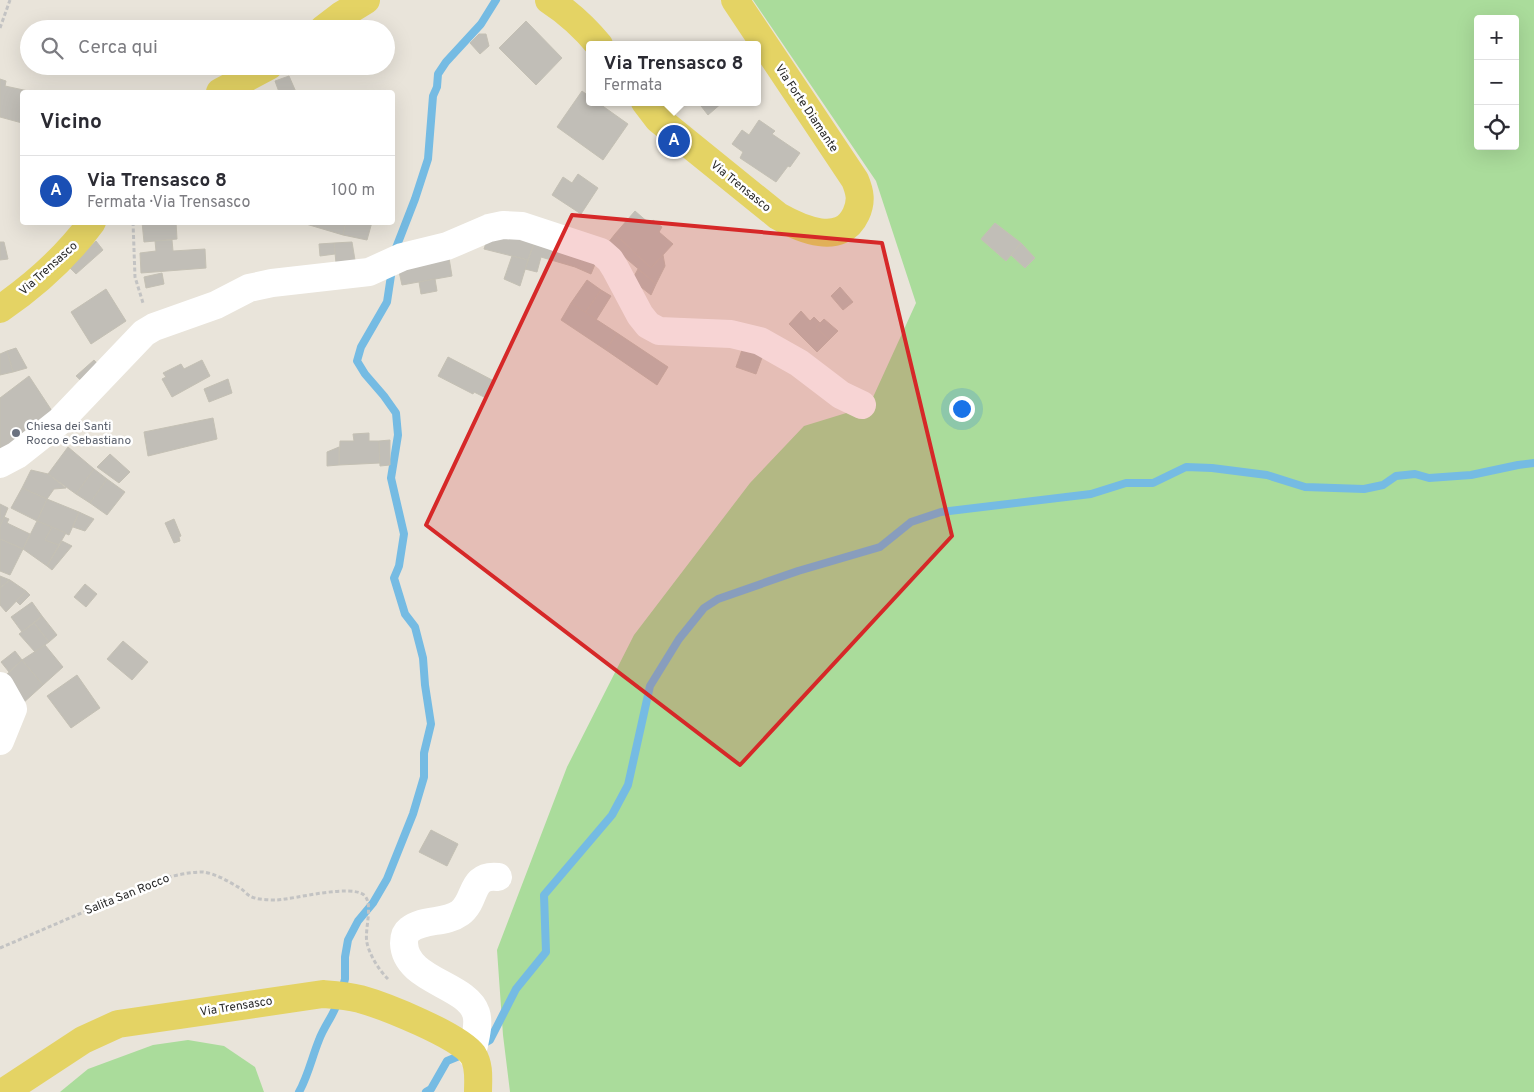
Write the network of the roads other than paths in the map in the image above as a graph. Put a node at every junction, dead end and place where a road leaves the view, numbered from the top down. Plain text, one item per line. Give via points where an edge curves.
1 (366, 0) edge
2 (549, 0) edge
3 (736, 0) edge
4 (334, 20) edge
5 (596, 41) edge
6 (252, 75) edge
7 (224, 90) edge
8 (647, 106) edge
9 (852, 221) joint
10 (90, 225) edge
11 (0, 309) edge
12 (862, 405) dead end
13 (0, 464) edge
14 (0, 686) edge
15 (0, 741) edge
16 (498, 877) dead end
17 (474, 1044) junction
18 (4, 1092) edge
19 (478, 1092) edge

1 - 4 main road
2 - 5 main road via 574,18
3 - 9 main road, Via Forte Diamante via 855,180 860,203
6 - 7 main road
8 - 9 main road, Via Trensasco via 658,120 778,216 813,231 834,232
10 - 11 main road, Via Trensasco via 76,244
12 - 13 street via 841,395 799,363 760,341 731,334 659,331 640,316 615,268 601,252 522,226 503,225 447,246 402,257 369,272 249,288 216,305 154,327 60,421 17,455
14 - 15 street via 13,710
16 - 17 street via 484,878 479,882 462,912 422,923 405,934 405,952 418,969 465,999 476,1012
17 - 18 main road, Via Trensasco via 464,1047 445,1035 362,1000 322,994 118,1024 83,1040
17 - 19 main road via 479,1072

